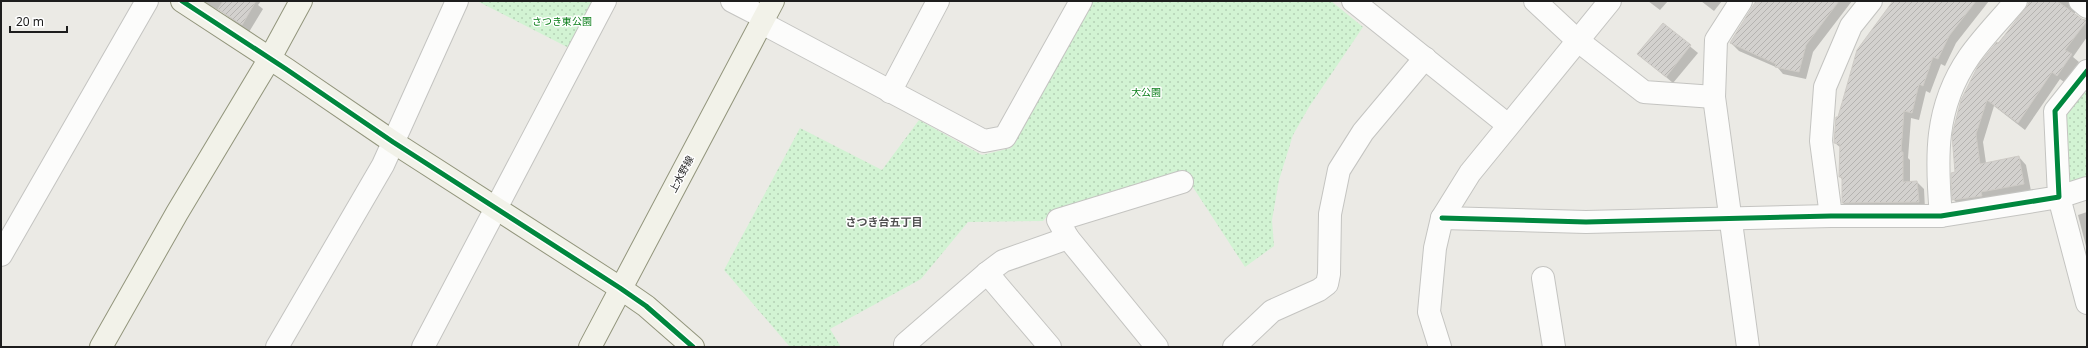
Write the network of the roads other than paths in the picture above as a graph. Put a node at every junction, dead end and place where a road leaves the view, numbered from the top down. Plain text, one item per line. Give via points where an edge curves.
1 (147, 1) edge
2 (182, 1) edge
3 (301, 1) edge
4 (457, 1) edge
5 (605, 1) edge
6 (732, 1) edge
7 (938, 1) edge
8 (1081, 1) edge
9 (1353, 1) edge
10 (1535, 1) edge
11 (1610, 1) edge
12 (1741, 1) edge
13 (1871, 1) edge
14 (2016, 1) edge
15 (2080, 1) edge
16 (2087, 7) edge
17 (766, 14) edge
18 (1577, 40) junction
19 (270, 58) junction
20 (1425, 58) junction
21 (2087, 72) edge
22 (890, 92) junction
23 (1714, 97) junction
24 (1508, 125) junction
25 (393, 142) junction
26 (1182, 182) dead end
27 (2087, 188) edge
28 (2059, 197) junction
29 (496, 208) junction
30 (1831, 216) junction
31 (1940, 216) junction
32 (1442, 218) junction
33 (1731, 220) junction
34 (1068, 238) junction
35 (1, 255) edge
36 (987, 273) junction
37 (1543, 278) dead end
38 (620, 288) junction
39 (2087, 303) edge
40 (101, 347) edge
41 (277, 347) edge
42 (423, 347) edge
43 (590, 347) edge
44 (693, 347) edge
45 (907, 347) edge
46 (1050, 347) edge
47 (1157, 347) edge
48 (1234, 347) edge
49 (1440, 347) edge
50 (1554, 347) edge
51 (1748, 347) edge

1 - 35 street
2 - 19 street
3 - 19 street
4 - 25 street
5 - 29 street
6 - 17 street
7 - 22 street
8 - 22 street via 1005,137 984,141
9 - 20 street
10 - 18 street
11 - 18 street
12 - 23 street via 1716,40
13 - 30 street via 1851,26 1825,87 1821,141
14 - 31 street via 1969,57 1953,85 1941,116 1937,171
15 - 16 street
17 - 22 street
17 - 38 street, 上水野線
18 - 23 street via 1644,92
18 - 24 street
19 - 25 street
19 - 40 street via 177,213
20 - 24 street
20 - 48 street via 1363,132 1339,170 1330,214 1329,274 1326,284 1319,290 1272,311
21 - 28 street via 2055,111
23 - 33 street
24 - 32 street via 1470,172
25 - 29 street
25 - 41 street via 383,165
26 - 34 street via 1058,220
27 - 28 street
28 - 31 street
28 - 39 street
29 - 38 street
29 - 42 street
30 - 31 street
30 - 33 street
32 - 33 street via 1586,222
32 - 49 street via 1435,248 1429,312
33 - 51 street
34 - 36 street via 1003,261
34 - 47 street
36 - 45 street via 905,344
36 - 46 street
37 - 50 street
38 - 43 street, 上水野線
38 - 44 street via 646,306

